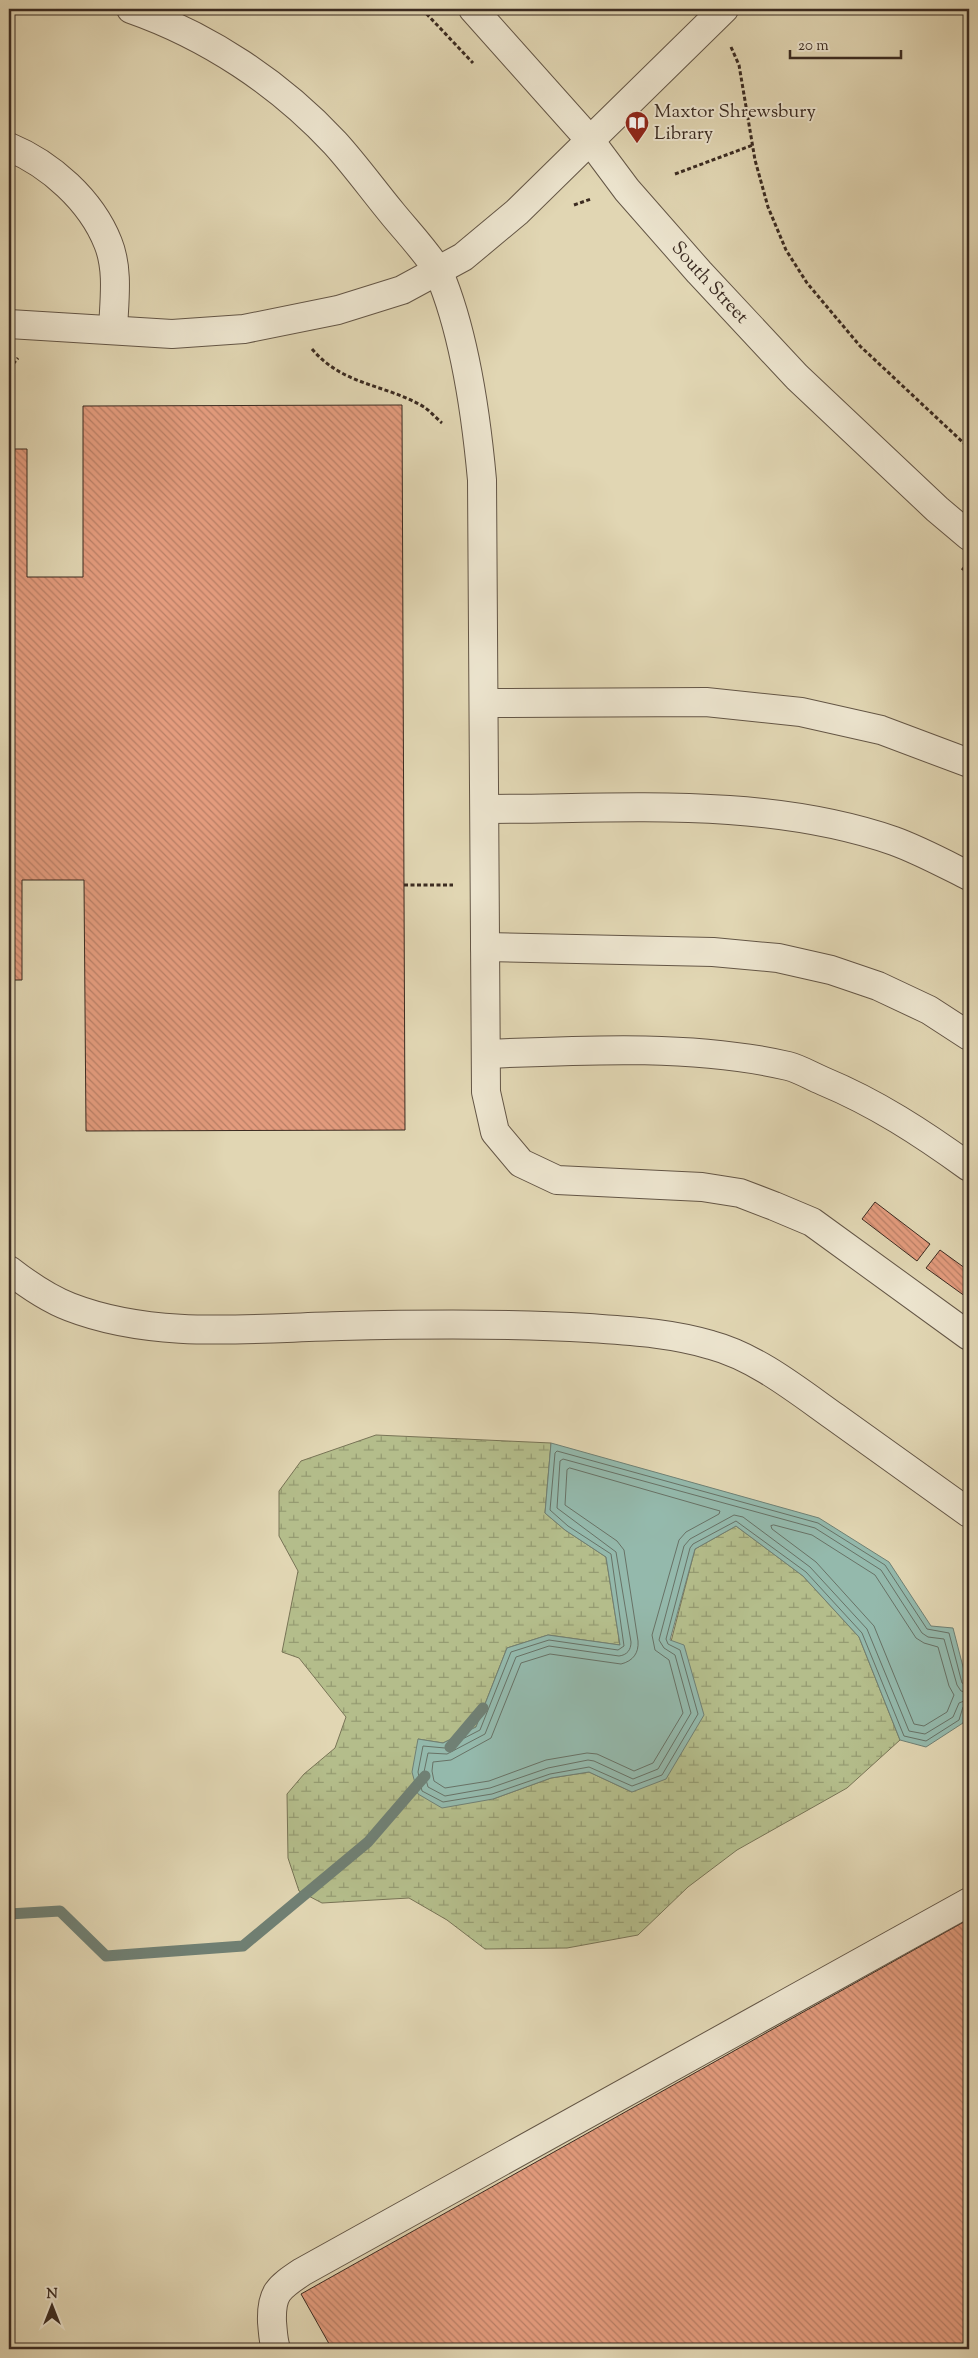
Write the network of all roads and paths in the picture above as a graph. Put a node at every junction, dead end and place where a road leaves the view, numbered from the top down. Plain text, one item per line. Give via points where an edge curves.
1 (131, 9) edge
2 (473, 9) edge
3 (724, 9) edge
4 (728, 42) dead end
5 (589, 139) junction
6 (753, 145) junction
7 (9, 147) edge
8 (675, 174) dead end
9 (438, 271) junction
10 (9, 324) edge
11 (113, 330) junction
12 (969, 448) edge
13 (969, 536) edge
14 (484, 703) junction
15 (969, 764) edge
16 (485, 809) junction
17 (969, 876) edge
18 (404, 885) dead end
19 (459, 885) dead end
20 (485, 947) junction
21 (969, 1036) edge
22 (486, 1054) junction
23 (969, 1167) edge
24 (9, 1270) edge
25 (969, 1336) edge
26 (969, 1513) edge
27 (969, 1902) edge
28 (276, 2349) edge

1 - 9 street via 219,49 291,102 336,145
2 - 5 street, South Street
3 - 5 street
4 - 6 path via 739,64
5 - 9 street via 517,212 463,257
5 - 13 street, South Street via 627,190 797,377 936,509
6 - 8 path
6 - 12 path via 768,207 786,250 807,283 860,346
7 - 11 street via 29,155 62,180 90,211 104,235 115,276
9 - 11 street via 402,290 338,310 244,329 172,334
9 - 14 street via 452,310 477,426 482,480
10 - 11 street
14 - 15 street via 706,702 801,712 881,730
14 - 16 street
16 - 17 street via 727,809 778,814 894,842
16 - 20 street
18 - 19 path
20 - 21 street via 713,952 778,958 831,970 878,986 929,1010
20 - 22 street
22 - 23 street via 590,1050 657,1052 722,1055 789,1066 850,1092 918,1129
22 - 25 street via 486,1092 495,1132 521,1162 557,1180 702,1187 740,1193 774,1206 812,1222
24 - 26 street via 68,1307 152,1326 207,1329 542,1325 667,1334 714,1345 751,1362 794,1388
27 - 28 street via 283,2284 272,2303

